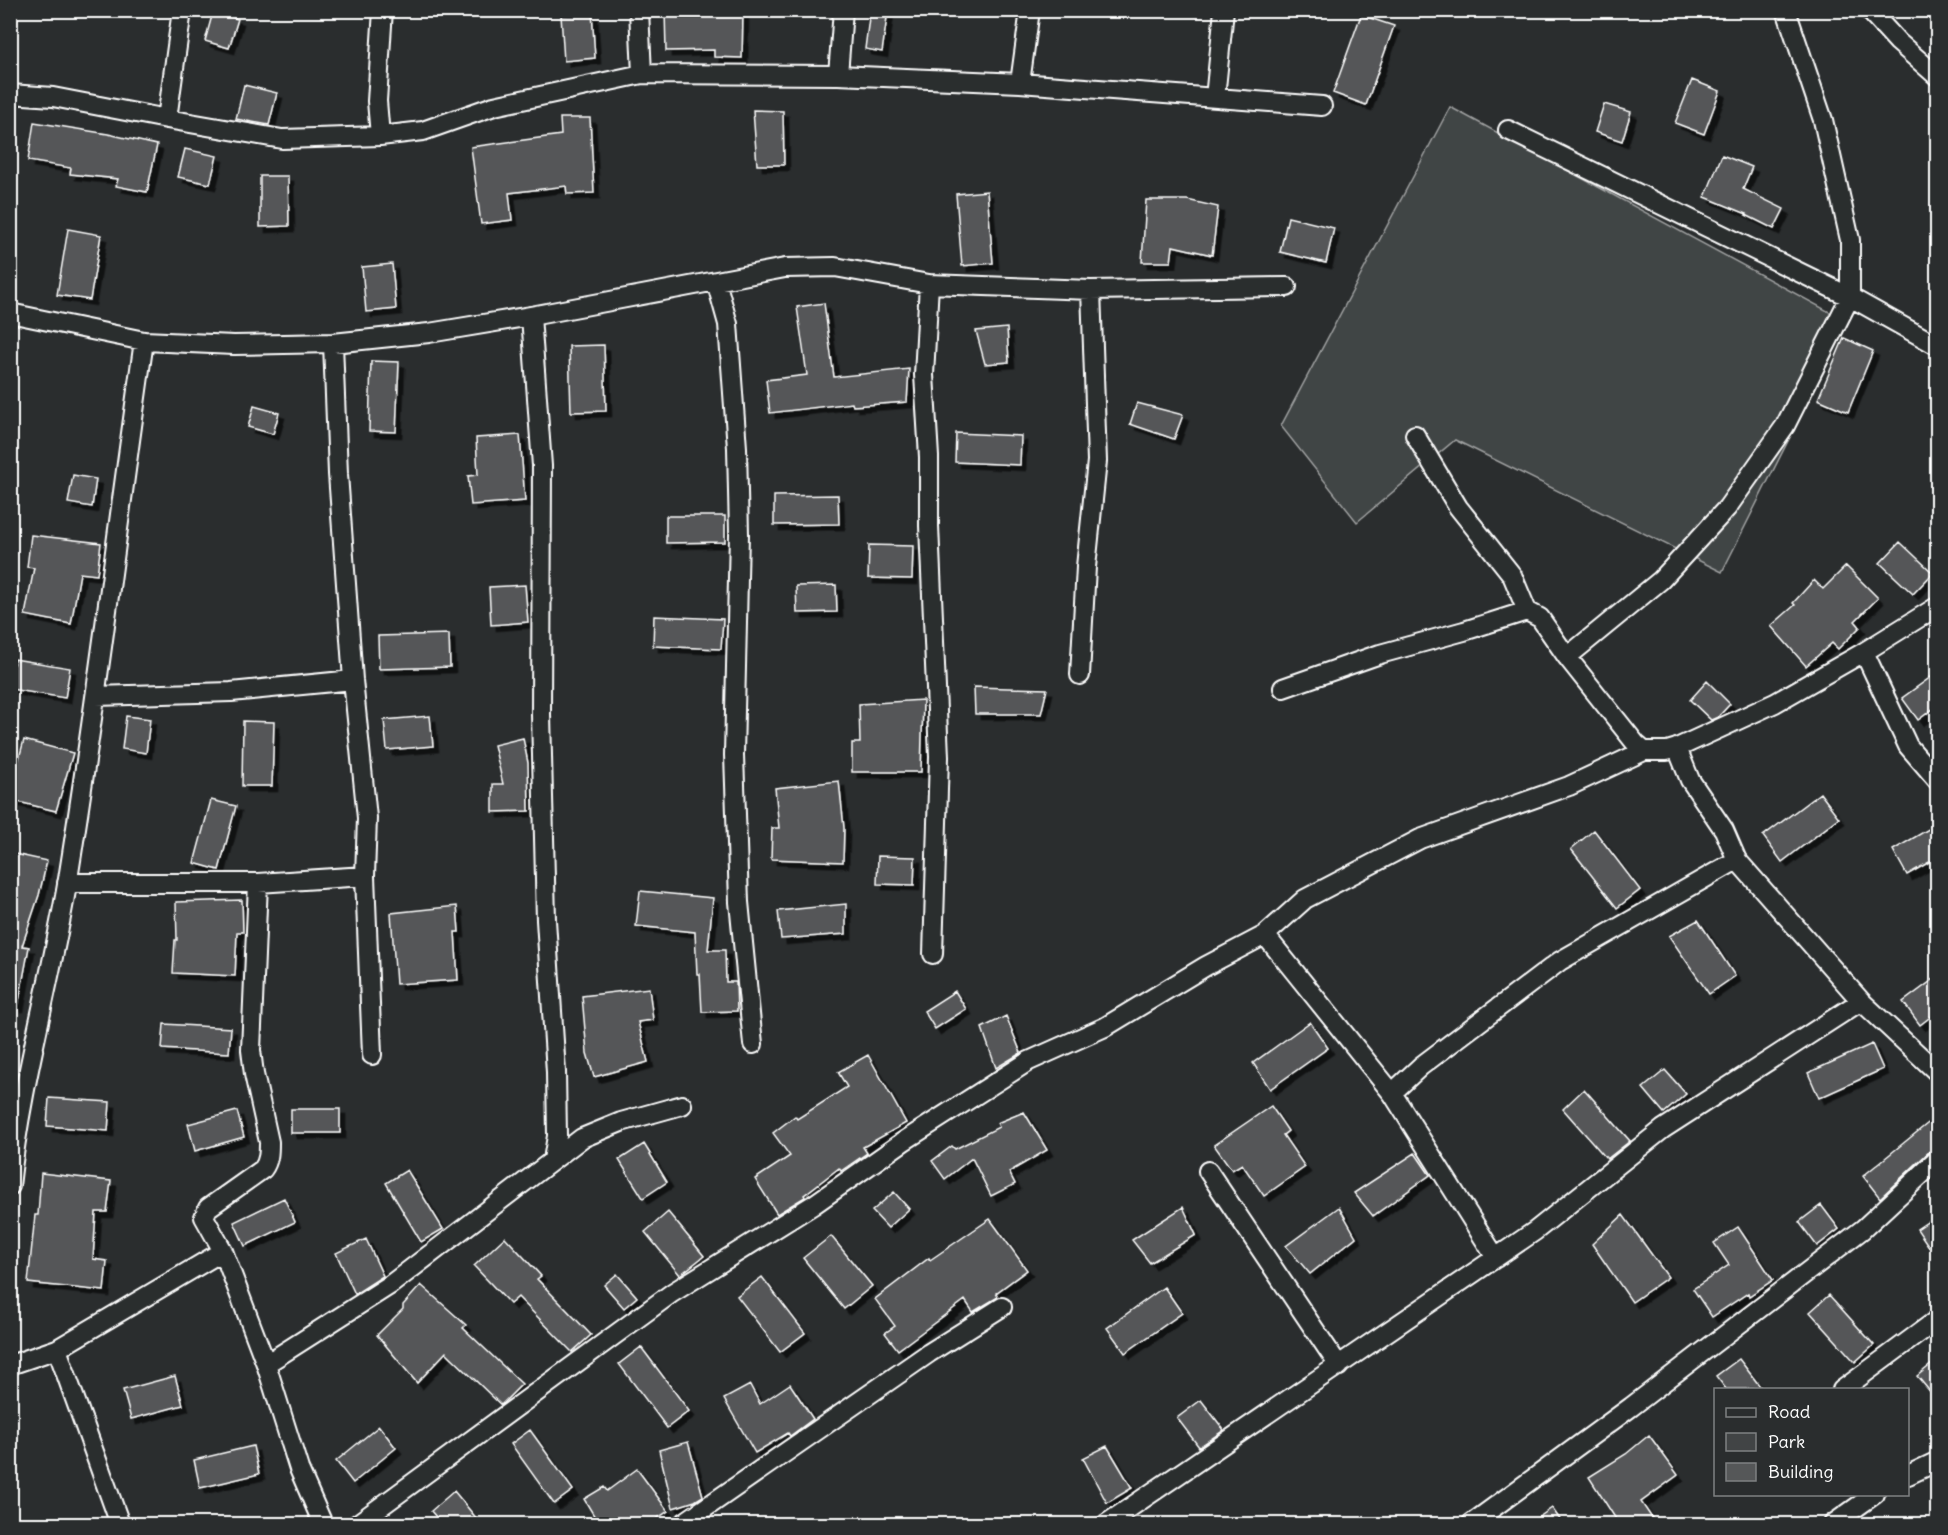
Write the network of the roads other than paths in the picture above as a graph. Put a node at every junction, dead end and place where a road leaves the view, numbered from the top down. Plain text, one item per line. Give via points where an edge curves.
1 (182, 10) edge
2 (383, 10) edge
3 (639, 10) edge
4 (843, 10) edge
5 (1030, 10) edge
6 (1224, 10) edge
7 (1786, 10) edge
8 (1869, 10) edge
9 (642, 74) junction
10 (838, 75) junction
11 (1938, 77) edge
12 (1020, 83) junction
13 (10, 94) edge
14 (1215, 98) junction
15 (1322, 106) dead end
16 (167, 119) junction
17 (1508, 130) dead end
18 (380, 136) junction
19 (716, 281) junction
20 (929, 284) junction
21 (1287, 286) dead end
22 (1091, 290) junction
23 (1850, 297) junction
24 (10, 313) edge
25 (531, 316) junction
26 (144, 341) junction
27 (333, 343) junction
28 (1938, 346) edge
29 (1415, 435) dead end
30 (1938, 606) edge
31 (1527, 611) junction
32 (1864, 652) junction
33 (1567, 657) junction
34 (1080, 675) dead end
35 (353, 680) junction
36 (1283, 688) dead end
37 (96, 696) junction
38 (1677, 748) junction
39 (1644, 751) junction
40 (1938, 781) edge
41 (1737, 860) junction
42 (365, 876) junction
43 (67, 883) junction
44 (258, 883) junction
45 (1265, 935) junction
46 (933, 954) dead end
47 (1861, 1001) junction
48 (753, 1044) dead end
49 (372, 1055) dead end
50 (1938, 1073) edge
51 (1392, 1093) junction
52 (682, 1105) dead end
53 (1938, 1159) edge
54 (553, 1160) junction
55 (1208, 1171) dead end
56 (10, 1186) edge
57 (223, 1251) junction
58 (1496, 1258) junction
59 (1002, 1308) dead end
60 (1938, 1320) edge
61 (57, 1349) junction
62 (266, 1364) junction
63 (10, 1365) edge
64 (1339, 1366) junction
65 (1843, 1388) edge
66 (1938, 1461) edge
67 (1909, 1475) edge
68 (1872, 1496) edge
69 (120, 1524) edge
70 (323, 1524) edge
71 (357, 1524) edge
72 (682, 1524) edge
73 (1106, 1524) edge
74 (1471, 1524) edge
75 (1833, 1524) edge

1 - 16 street
2 - 18 street via 377,101
3 - 9 street
4 - 10 street
5 - 12 street
6 - 14 street
7 - 23 street via 1823,120 1850,240
8 - 11 street
9 - 10 street
9 - 18 street via 494,106 423,131
10 - 12 street
12 - 14 street
13 - 16 street via 53,97
14 - 15 street
16 - 18 street via 282,139
17 - 23 street
19 - 20 street via 785,268 835,267
19 - 25 street
19 - 48 street via 728,324 737,448 734,755 738,902
20 - 22 street
20 - 46 street via 924,375 939,757
21 - 22 street
22 - 34 street via 1097,461
23 - 28 street
23 - 33 street via 1785,426 1727,508 1661,580
24 - 26 street
25 - 27 street via 429,333
25 - 54 street via 542,466 541,714 546,920 556,1082 557,1136
26 - 27 street via 234,345
26 - 37 street
27 - 35 street
29 - 31 street via 1458,507 1512,575
30 - 32 street
31 - 33 street via 1540,618
31 - 36 street via 1380,654
32 - 38 street via 1775,703
32 - 40 street via 1908,746
33 - 39 street
35 - 37 street via 231,692
35 - 42 street via 367,818
37 - 43 street
38 - 39 street
38 - 41 street via 1690,780 1724,830
39 - 45 street via 1569,786 1420,839 1305,899
41 - 47 street
41 - 51 street via 1560,961 1421,1066
42 - 44 street
42 - 49 street
43 - 44 street
43 - 56 street via 15,1137
44 - 57 street via 250,1050 269,1153 263,1169 208,1208 204,1217
45 - 51 street
45 - 71 street via 1105,1027 1029,1061 904,1141 813,1205 672,1293
47 - 50 street
47 - 58 street via 1663,1129
51 - 58 street
52 - 54 street via 582,1138
53 - 74 street via 1863,1229
54 - 62 street via 390,1285
55 - 64 street
57 - 61 street
57 - 62 street
58 - 64 street
59 - 72 street via 929,1353
60 - 65 street
61 - 63 street
61 - 69 street
62 - 70 street via 299,1469
64 - 73 street
66 - 67 street
68 - 75 street

